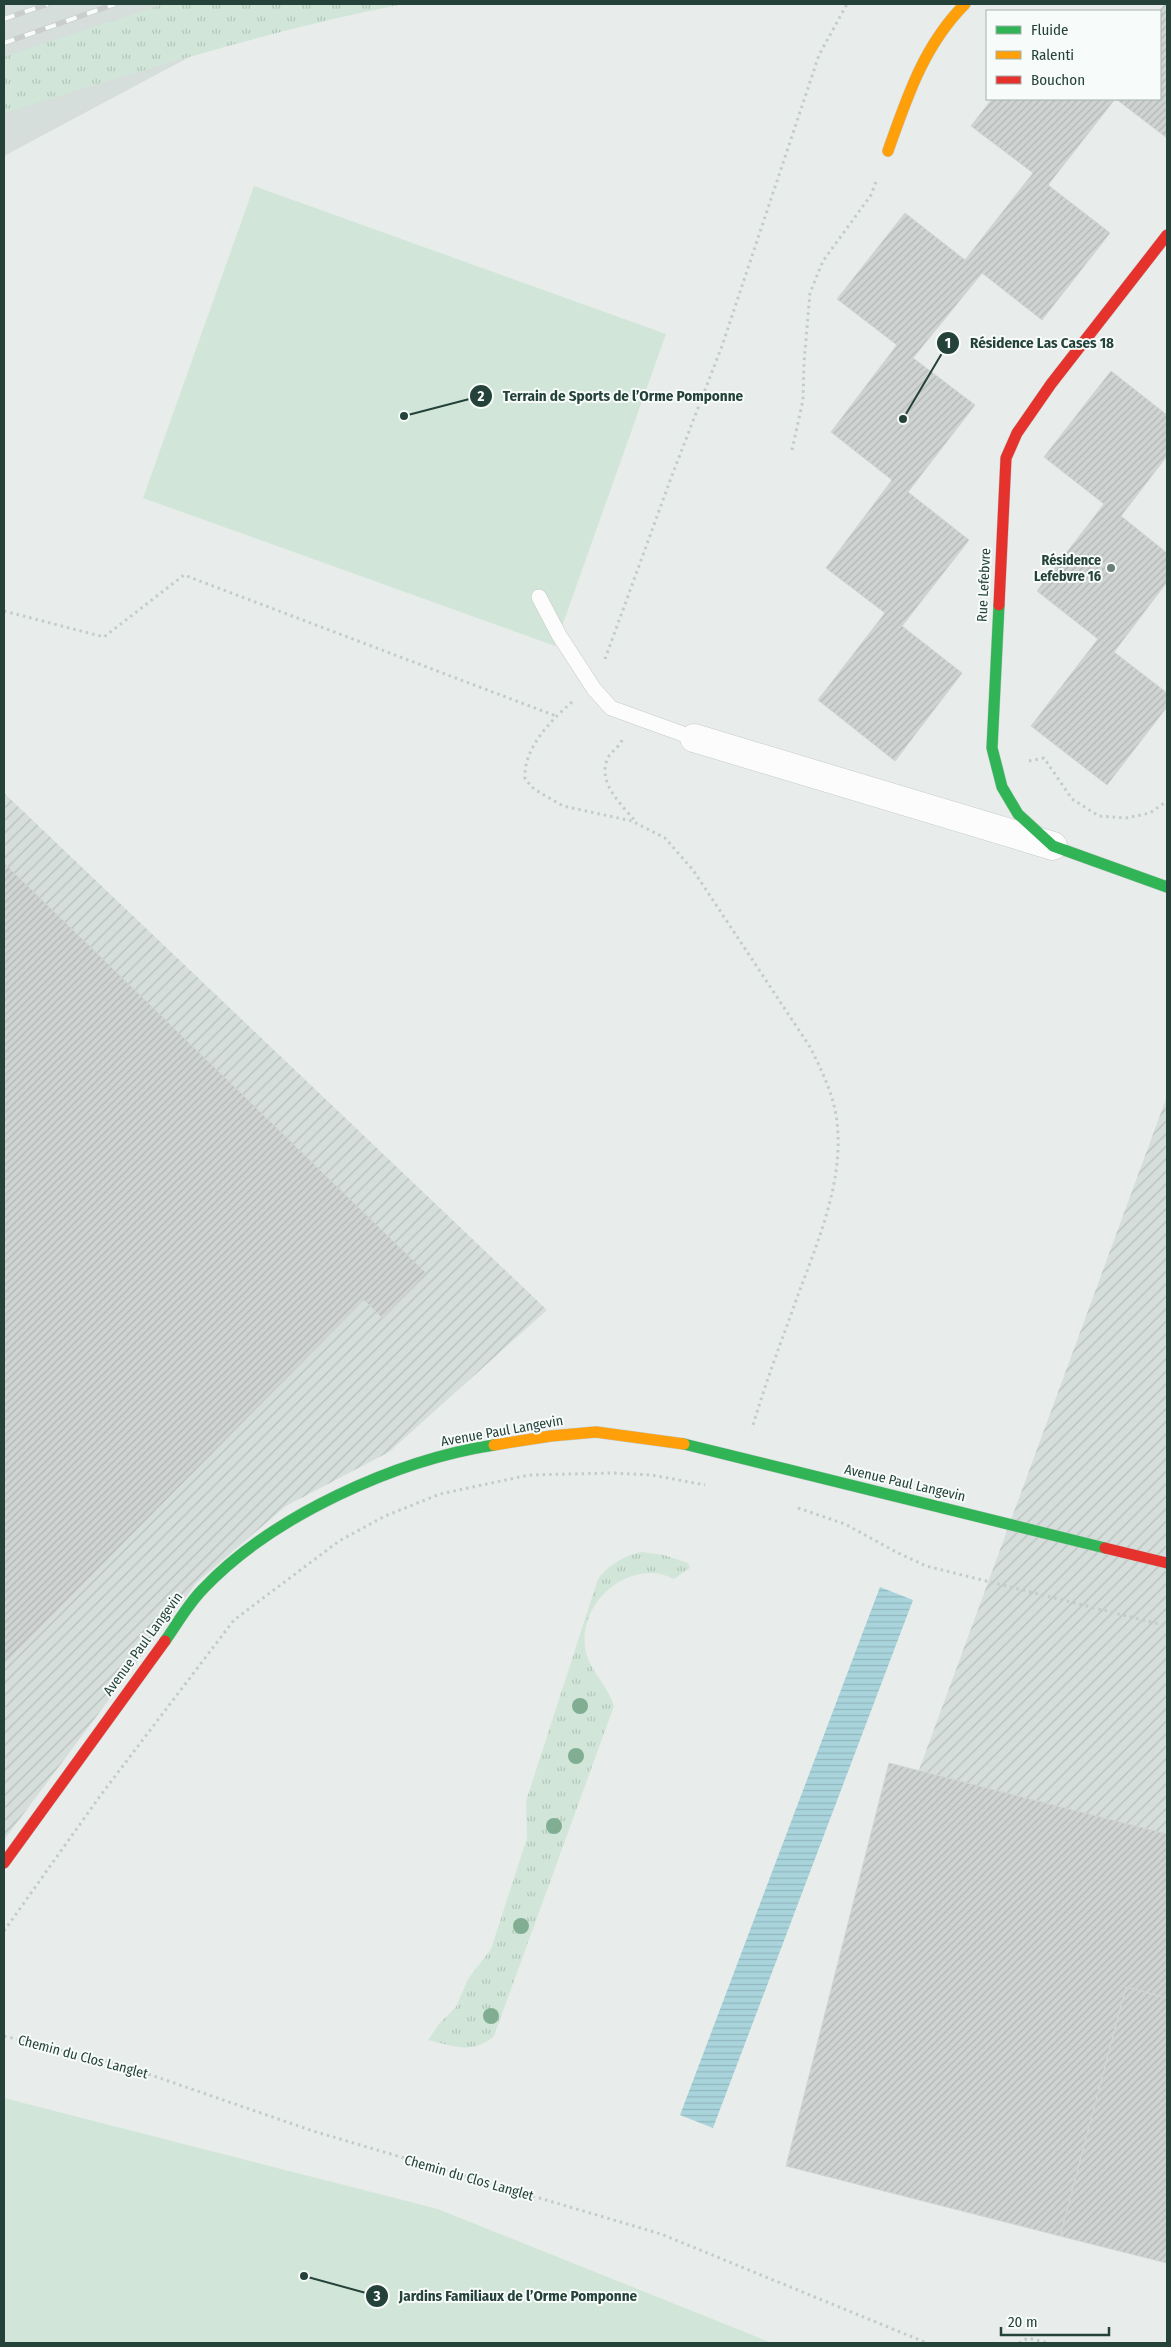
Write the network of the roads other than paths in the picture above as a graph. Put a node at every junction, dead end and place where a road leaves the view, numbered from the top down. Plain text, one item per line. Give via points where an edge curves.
1 (965, 4) edge
2 (888, 150) road end
3 (1167, 236) edge
4 (539, 597) dead end
5 (694, 738) joint
6 (1053, 846) junction
7 (1167, 886) edge
8 (1167, 1563) edge
9 (4, 1863) edge

1 - 2 street via 953,14 924,54
3 - 6 street, Rue Lefebvre via 1051,384 1017,433 1006,458 992,748 1002,787 1018,814
4 - 5 lane via 594,689 612,708
5 - 6 street
6 - 7 street, Rue Lefebvre
8 - 9 street, Avenue Paul Langevin via 674,1442 596,1432 462,1450 419,1462 302,1514 250,1548 202,1588

